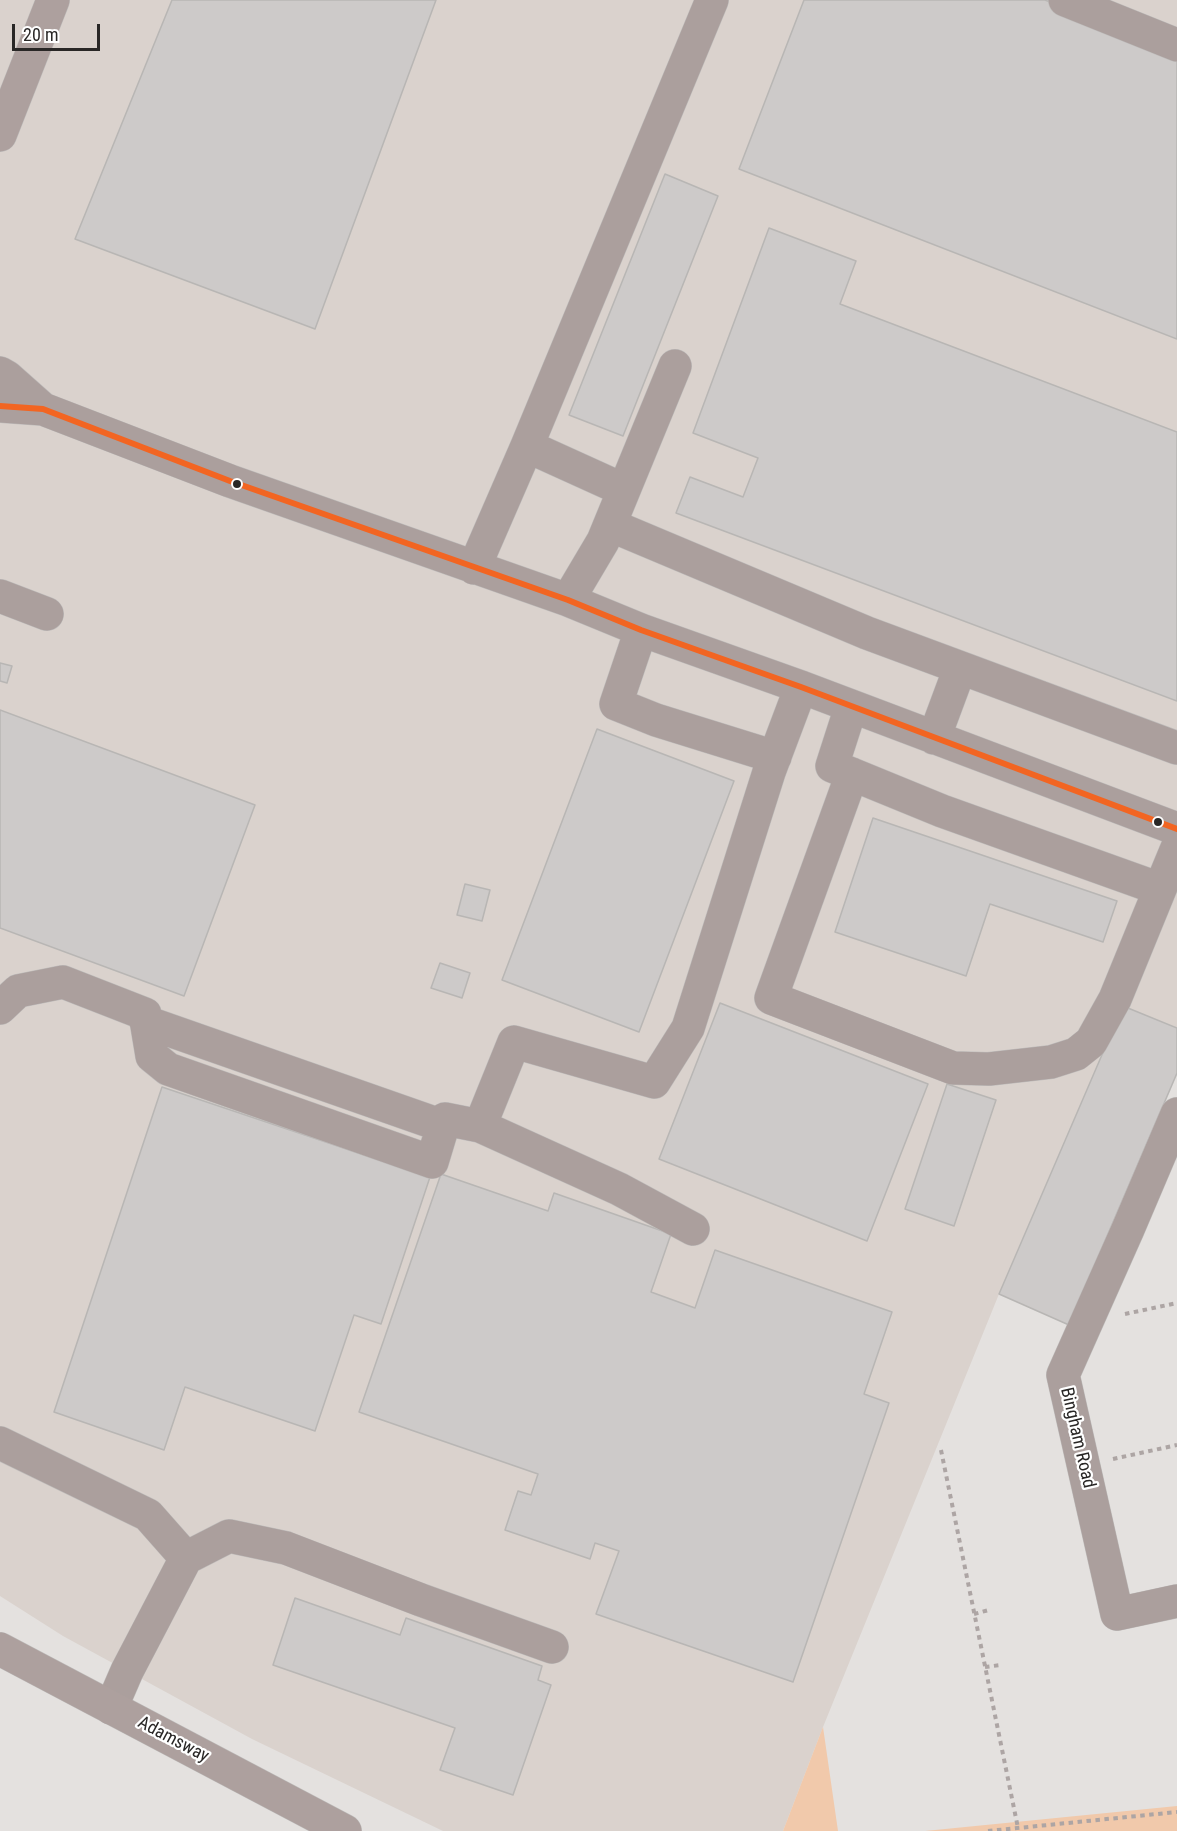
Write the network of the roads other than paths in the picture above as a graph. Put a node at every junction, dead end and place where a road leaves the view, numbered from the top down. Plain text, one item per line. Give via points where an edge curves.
1 (53, 0) edge
2 (712, 0) edge
3 (1065, 0) edge
4 (1177, 45) edge
5 (0, 135) edge
6 (675, 366) dead end
7 (0, 373) edge
8 (0, 406) edge
9 (43, 409) junction
10 (527, 446) junction
11 (624, 490) junction
12 (610, 525) junction
13 (474, 568) junction
14 (0, 596) edge
15 (568, 600) junction
16 (47, 614) dead end
17 (641, 630) junction
18 (960, 668) junction
19 (801, 687) junction
20 (851, 707) junction
21 (934, 738) junction
22 (1177, 748) edge
23 (775, 757) junction
24 (852, 774) junction
25 (1177, 828) edge
26 (1177, 848) edge
27 (1160, 889) junction
28 (0, 1008) edge
29 (1177, 1114) edge
30 (480, 1126) junction
31 (693, 1229) dead end
32 (0, 1443) edge
33 (186, 1558) junction
34 (1177, 1601) edge
35 (552, 1647) dead end
36 (0, 1649) edge
37 (111, 1708) junction
38 (345, 1831) edge

1 - 5 main road
2 - 10 street
3 - 4 street
6 - 11 street
7 - 9 street
8 - 9 street
9 - 13 street via 230,482
10 - 11 street
10 - 13 street
11 - 12 street
12 - 15 street
12 - 18 street
13 - 15 street
14 - 16 street
15 - 17 street
17 - 19 street
17 - 23 street via 616,704
18 - 21 street
18 - 22 street
19 - 20 street
19 - 23 street
20 - 21 street
20 - 24 street via 832,765
21 - 25 street
23 - 30 street via 688,1028 654,1082 514,1042
24 - 27 street via 942,811
24 - 27 street via 771,998 953,1068 989,1069 1051,1062 1076,1054 1091,1042 1114,999
26 - 27 street
28 - 30 street via 18,991 63,981 145,1014 152,1056 168,1069 432,1162 445,1119
29 - 34 street, Bingham Road via 1063,1375 1118,1614
30 - 31 street via 619,1189
32 - 33 street via 148,1515
33 - 35 street via 229,1536 286,1548
33 - 37 street
36 - 37 main road, Adamsway
37 - 38 main road, Adamsway

